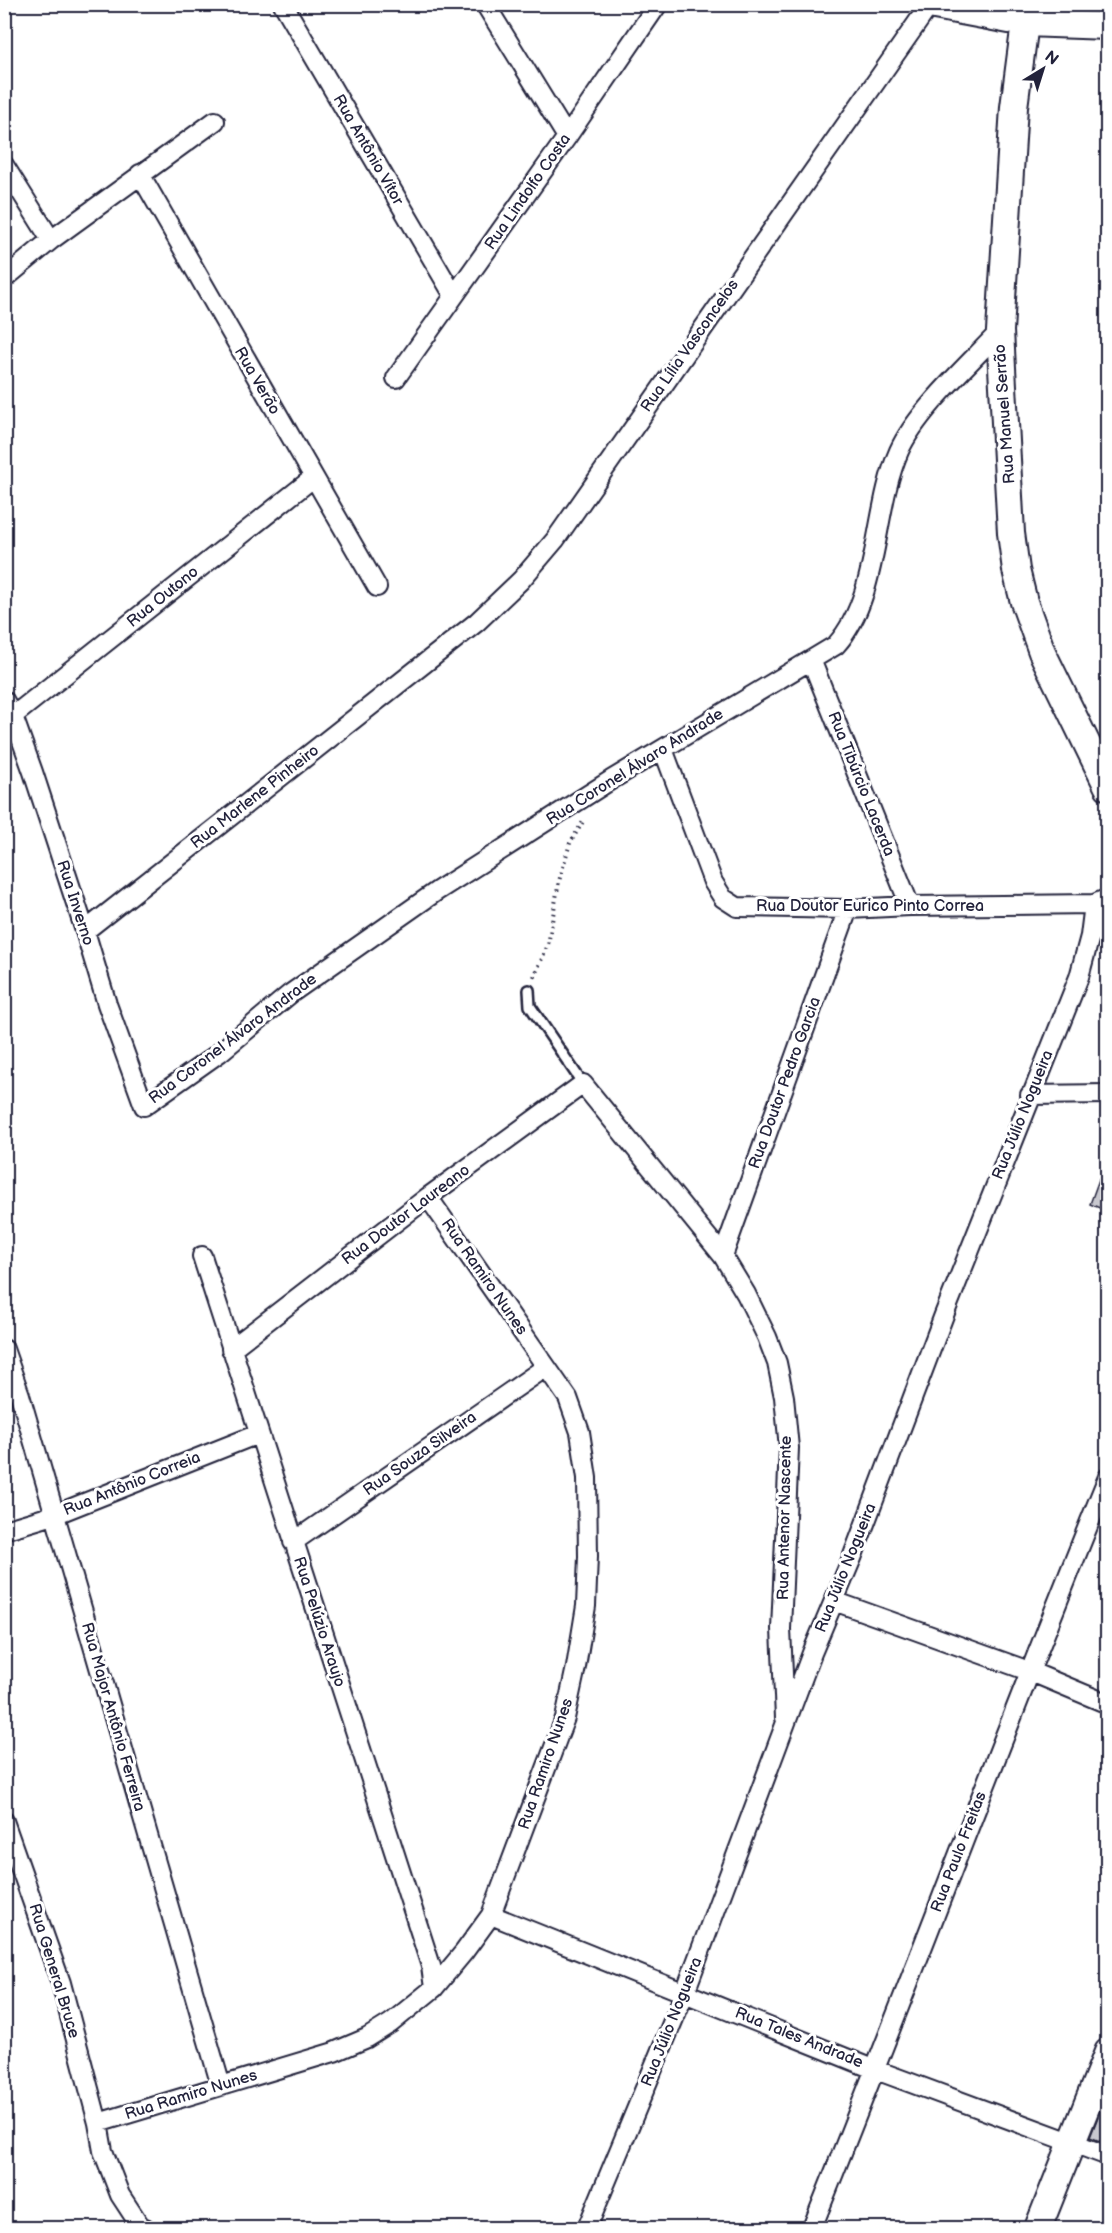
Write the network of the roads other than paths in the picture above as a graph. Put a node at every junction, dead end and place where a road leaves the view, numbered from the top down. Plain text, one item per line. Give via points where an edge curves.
1 (283, 4) edge
2 (485, 4) edge
3 (658, 4) edge
4 (927, 5) edge
5 (1025, 23) junction
6 (1107, 26) edge
7 (215, 121) dead end
8 (567, 137) junction
9 (4, 165) edge
10 (140, 174) junction
11 (51, 240) junction
12 (4, 279) edge
13 (454, 296) junction
14 (1000, 331) junction
15 (396, 378) dead end
16 (312, 478) junction
17 (377, 587) dead end
18 (812, 662) junction
19 (426, 663) joint
20 (9, 708) edge
21 (663, 749) junction
22 (1107, 787) edge
23 (1101, 901) edge
24 (910, 906) junction
25 (848, 909) junction
26 (85, 931) junction
27 (530, 990) road end
28 (583, 1084) junction
29 (1107, 1094) edge
30 (1030, 1095) junction
31 (144, 1106) joint
32 (428, 1197) junction
33 (202, 1256) dead end
34 (723, 1256) junction
35 (4, 1349) edge
36 (231, 1349) junction
37 (546, 1367) junction
38 (258, 1434) junction
39 (1107, 1477) edge
40 (54, 1515) junction
41 (4, 1530) edge
42 (293, 1542) junction
43 (834, 1601) junction
44 (1029, 1671) junction
45 (1107, 1704) edge
46 (785, 1728) junction
47 (4, 1821) edge
48 (491, 1916) junction
49 (434, 1988) junction
50 (685, 1992) junction
51 (1107, 2052) edge
52 (876, 2070) junction
53 (221, 2086) junction
54 (98, 2122) junction
55 (1072, 2142) junction
56 (1107, 2156) edge
57 (145, 2229) edge
58 (587, 2229) edge
59 (812, 2229) edge
60 (1038, 2229) edge

1 - 13 street, Rua Antônio Vítor
2 - 8 street
3 - 8 street, Rua Lindolfo Costa
4 - 5 street
4 - 19 street, Rua Lília Vasconcelos via 555,540 514,587
5 - 6 street
5 - 14 street, Rua Manuel Serrão via 1014,107
7 - 10 street
8 - 13 street, Rua Lindolfo Costa
9 - 11 street
10 - 11 street
10 - 16 street, Rua Verão
11 - 12 street
13 - 15 street, Rua Lindolfo Costa
14 - 18 street, Rua Coronel Álvaro Andrade via 940,395 899,451 860,609 849,631
14 - 22 street, Rua Manuel Serrão via 1016,570 1042,652
16 - 17 street, Rua Verão
16 - 20 street, Rua Outono
18 - 21 street, Rua Coronel Álvaro Andrade
18 - 24 street, Rua Tibúrcio Lacerda
19 - 26 street, Rua Marlene Pinheiro
20 - 26 street, Rua Inverno
21 - 25 street, Rua Doutor Eurico Pinto Correa via 713,882 723,898 737,907
21 - 31 street, Rua Coronel Álvaro Andrade via 437,891 290,994 219,1053
23 - 24 street, Rua Doutor Eurico Pinto Correa
23 - 30 street, Rua Júlio Nogueira via 1079,977
24 - 25 street, Rua Doutor Eurico Pinto Correa
25 - 34 street, Rua Doutor Pedro Garcia
26 - 31 street, Rua Inverno
27 - 28 lane via 530,1006
28 - 32 street, Rua Doutor Laureano
28 - 34 street, Rua Antenor Nascente
29 - 30 street
30 - 43 street, Rua Júlio Nogueira
32 - 36 street, Rua Doutor Laureano
32 - 37 street, Rua Ramiro Nunes
33 - 36 street, Rua Pelúzio Araujo
34 - 46 street, Rua Antenor Nascente via 767,1337 784,1397 789,1448 781,1629
35 - 40 street, Rua Major Antônio Ferreira
36 - 38 street, Rua Pelúzio Araujo
37 - 42 street, Rua Souza Silveira
37 - 48 street, Rua Ramiro Nunes via 568,1398 580,1432 587,1478 586,1606 565,1718
38 - 40 street, Rua Antônio Correia
38 - 42 street, Rua Pelúzio Araujo
39 - 44 street, Rua Paulo Freitas
40 - 41 street, Rua Antônio Correia
40 - 53 street, Rua Major Antônio Ferreira
42 - 49 street, Rua Pelúzio Araujo via 431,1966
43 - 44 street
43 - 46 street, Rua Júlio Nogueira
44 - 45 street
44 - 52 street, Rua Paulo Freitas
46 - 50 street, Rua Júlio Nogueira
47 - 54 street, Rua General Bruce via 61,1983
48 - 49 street, Rua Ramiro Nunes
48 - 50 street, Rua Tales Andrade
49 - 53 street, Rua Ramiro Nunes via 367,2038
50 - 52 street, Rua Tales Andrade
50 - 58 street, Rua Júlio Nogueira
51 - 55 street
52 - 55 street, Rua Tales Andrade
52 - 59 street, Rua Paulo Freitas
53 - 54 street, Rua Ramiro Nunes
54 - 57 street, Rua General Bruce via 103,2151 120,2195
55 - 56 street, Rua Tales Andrade
55 - 60 street

